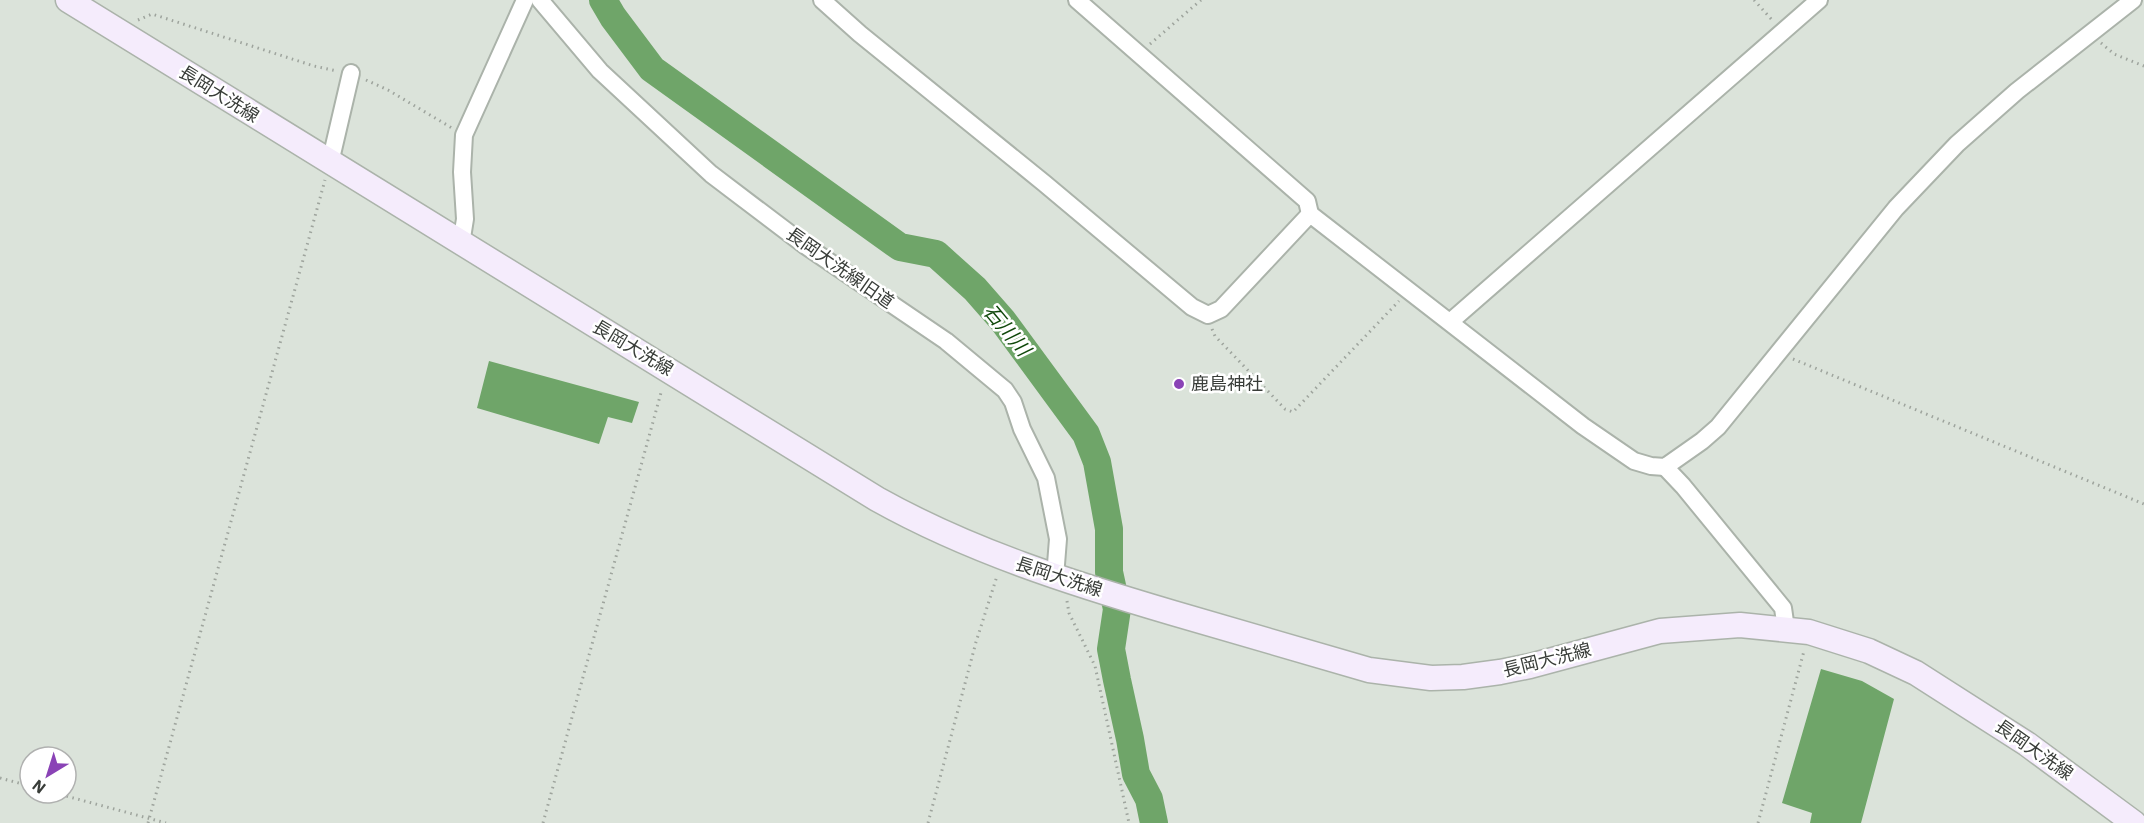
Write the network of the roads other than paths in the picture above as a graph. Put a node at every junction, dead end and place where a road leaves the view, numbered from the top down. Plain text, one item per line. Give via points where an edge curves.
1 (68, 0) edge
2 (525, 0) edge
3 (540, 0) edge
4 (822, 0) edge
5 (1077, 0) edge
6 (1820, 0) edge
7 (2133, 0) edge
8 (351, 73) road end
9 (330, 163) junction
10 (1310, 214) junction
11 (461, 244) junction
12 (1450, 322) junction
13 (1673, 476) junction
14 (1064, 580) junction
15 (1797, 631) junction
16 (2134, 823) edge

1 - 9 main road, 長岡大洗線
2 - 11 street via 464,135 465,219
3 - 14 street, 長岡大洗線旧道 via 600,71 711,174 806,246 946,340 1005,390 1046,478
4 - 10 street via 1192,307 1208,315 1221,309
5 - 10 street via 1306,201
6 - 12 street
7 - 13 street via 2017,91 1957,144 1896,208 1718,427
8 - 9 street
9 - 11 main road, 長岡大洗線
10 - 12 street
11 - 14 main road, 長岡大洗線 via 910,517
12 - 13 street via 1583,426 1634,461
13 - 15 street via 1783,608
14 - 15 main road, 長岡大洗線 via 1369,670 1431,678 1500,672 1660,631 1740,625
15 - 16 main road, 長岡大洗線 via 1869,651 1916,673 2027,744

